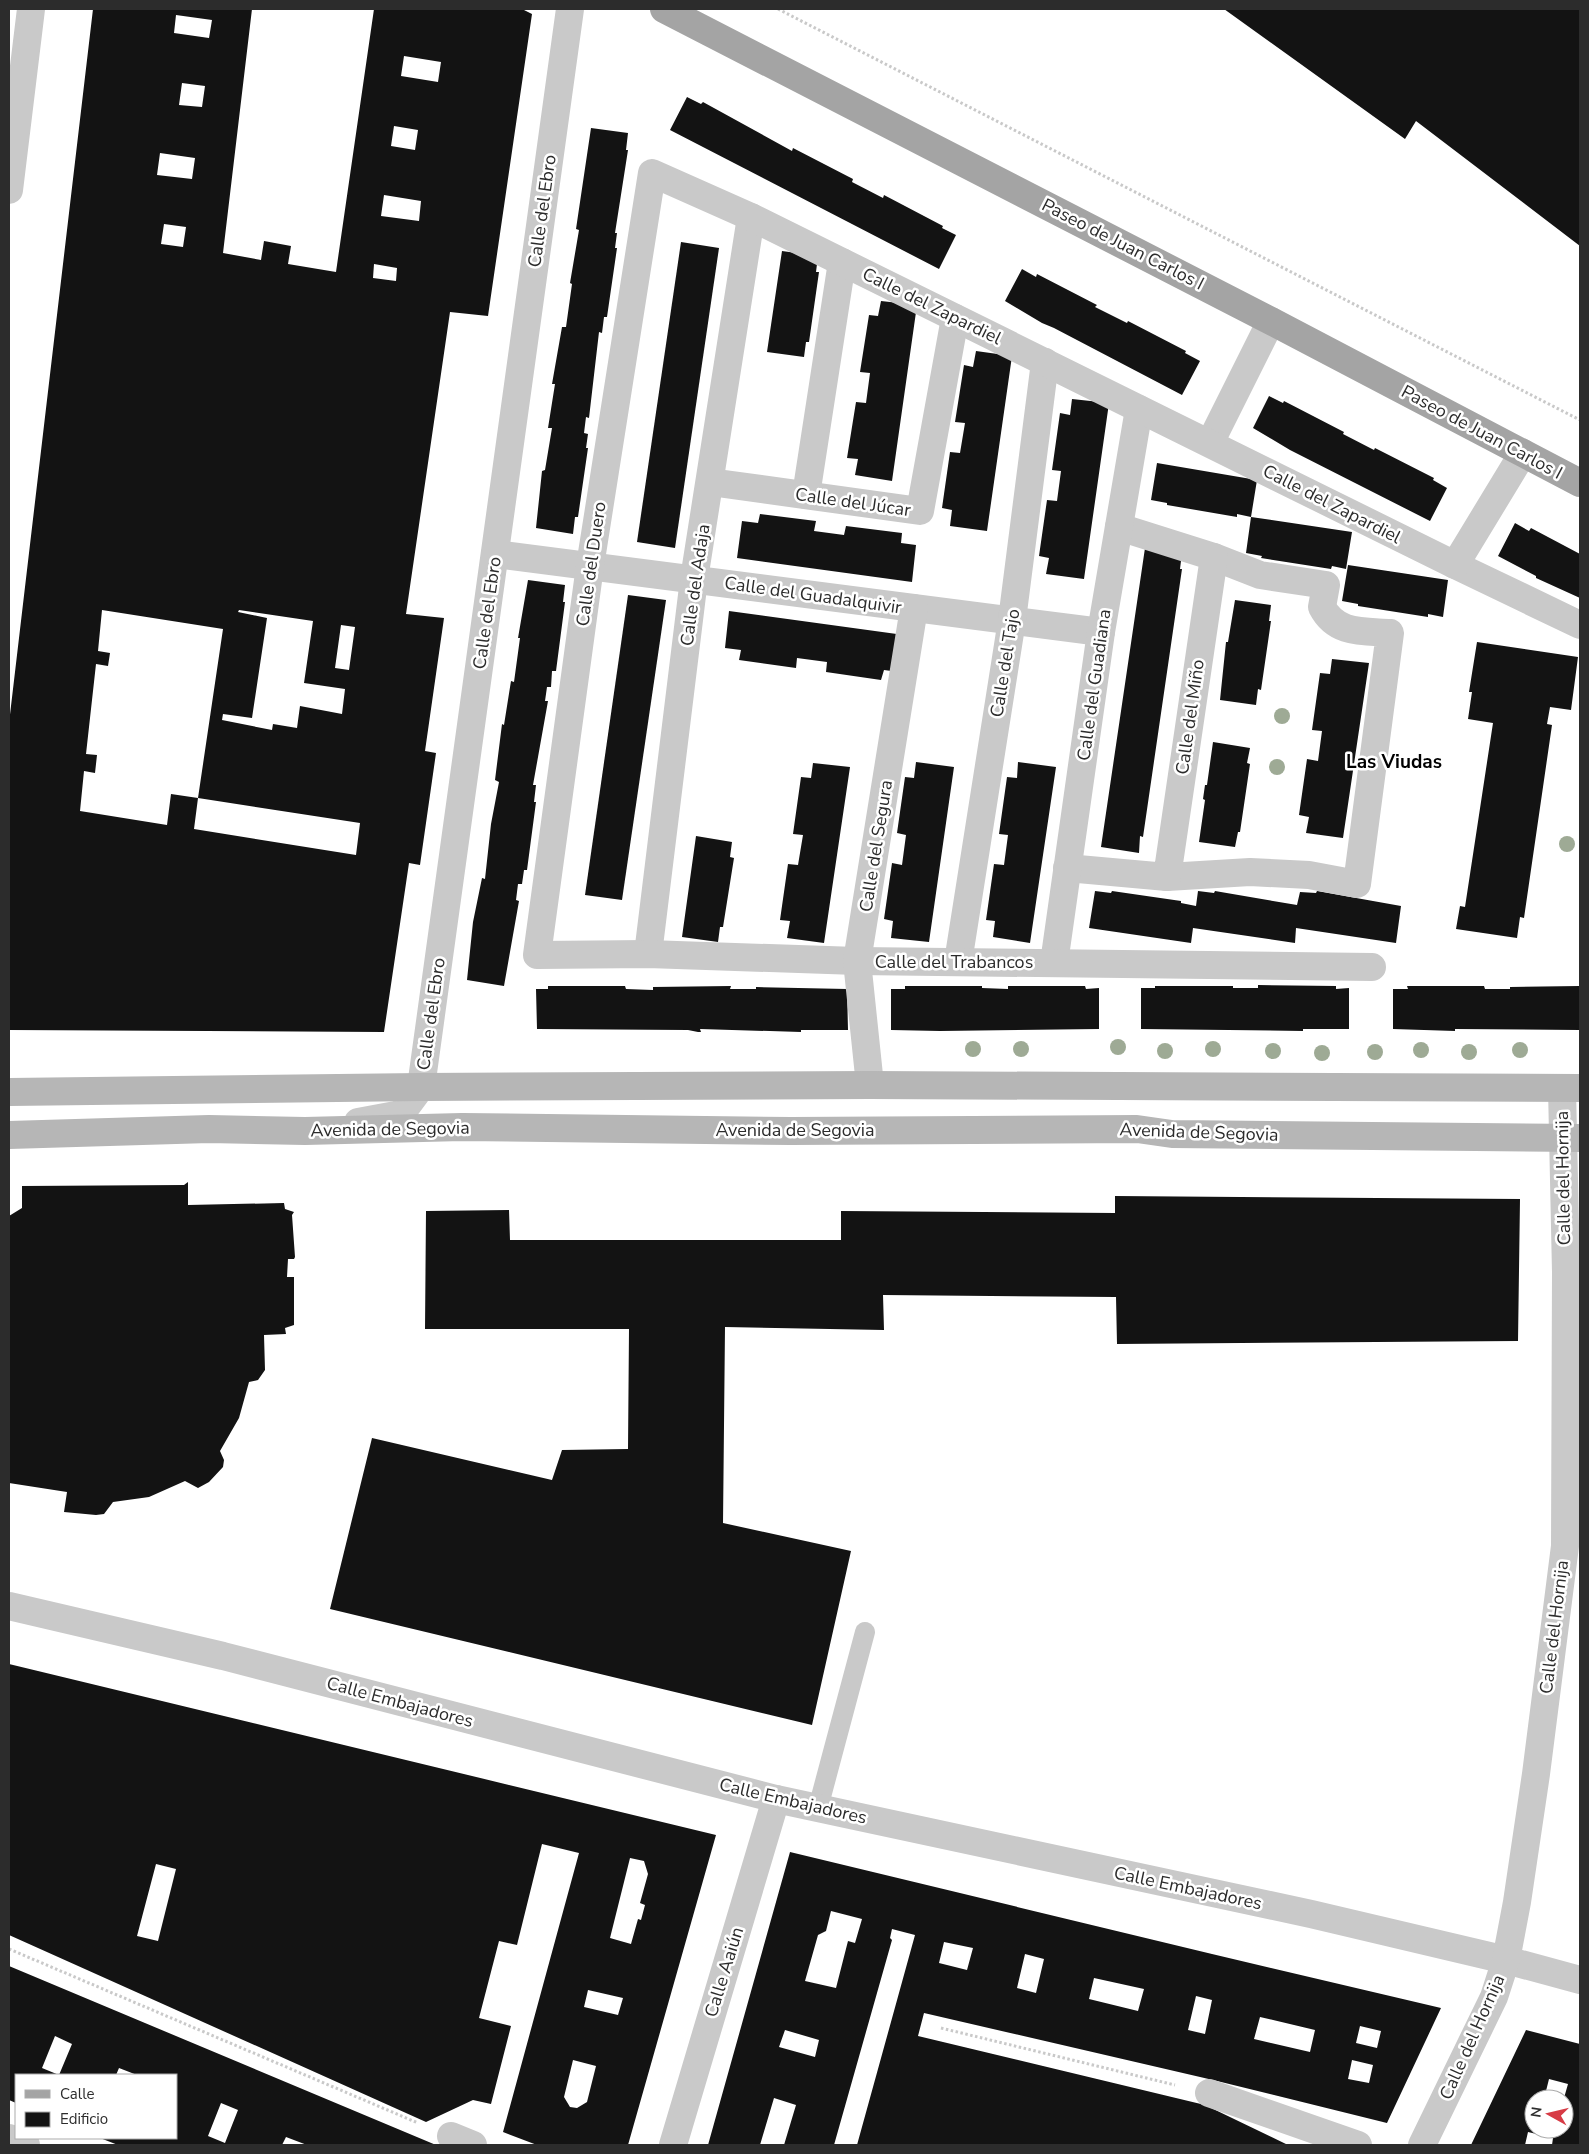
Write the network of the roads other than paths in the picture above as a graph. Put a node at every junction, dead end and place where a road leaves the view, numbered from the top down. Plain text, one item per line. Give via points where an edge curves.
1 (31, 9) edge
2 (570, 9) edge
3 (664, 9) edge
4 (652, 173) joint
5 (9, 190) edge
6 (751, 217) junction
7 (842, 262) junction
8 (955, 318) junction
9 (1271, 321) junction
10 (1045, 362) junction
11 (1139, 409) junction
12 (1210, 443) junction
13 (1523, 453) junction
14 (710, 482) junction
15 (1580, 483) edge
16 (806, 495) junction
17 (1119, 527) junction
18 (495, 554) junction
19 (1214, 557) junction
20 (1455, 565) junction
21 (590, 566) junction
22 (694, 579) junction
23 (914, 608) junction
24 (1012, 620) junction
25 (1580, 624) edge
26 (1101, 632) junction
27 (1067, 868) junction
28 (1167, 877) junction
29 (648, 954) junction
30 (537, 956) joint
31 (857, 961) junction
32 (958, 962) junction
33 (1054, 963) junction
34 (1372, 967) dead end
35 (870, 1085) junction
36 (421, 1086) junction
37 (1571, 1088) edge
38 (9, 1092) edge
39 (305, 1131) junction
40 (9, 1135) edge
41 (1571, 1138) edge
42 (1573, 1272) edge
43 (1572, 1546) edge
44 (9, 1606) edge
45 (865, 1632) dead end
46 (776, 1799) junction
47 (818, 1808) junction
48 (1506, 1960) junction
49 (1580, 1980) edge
50 (1209, 2093) road end
51 (9, 2138) edge
52 (26, 2145) edge
53 (673, 2145) edge
54 (1358, 2145) edge
55 (1422, 2145) edge

1 - 5 street
2 - 18 street, Calle del Ebro
3 - 9 main road, Paseo de Juan Carlos I
4 - 6 street, Calle del Zapardiel
4 - 21 street, Calle del Duero
6 - 7 street, Calle del Zapardiel
6 - 14 street, Calle del Adaja
7 - 8 street, Calle del Zapardiel
7 - 16 street
8 - 10 street, Calle del Zapardiel
8 - 16 street, Calle del Júcar via 920,511
9 - 12 street
9 - 13 main road, Paseo de Juan Carlos I
10 - 11 street, Calle del Zapardiel
10 - 24 street, Calle del Tajo
11 - 12 street, Calle del Zapardiel
11 - 17 street, Calle del Guadiana
12 - 20 street, Calle del Zapardiel
13 - 15 main road, Paseo de Juan Carlos I
13 - 20 street
14 - 16 street, Calle del Júcar
14 - 22 street, Calle del Adaja
17 - 19 street
17 - 26 street, Calle del Guadiana
18 - 21 street, Calle del Guadalquivir
18 - 36 street, Calle del Ebro
19 - 28 street, Calle del Miño
19 - 28 street via 1260,575 1326,586 1322,607 1329,620 1350,629 1390,633 1357,884 1309,875 1250,872
20 - 25 street, Calle del Zapardiel
21 - 22 street, Calle del Guadalquivir
21 - 30 street, Calle del Duero
22 - 23 street, Calle del Guadalquivir
22 - 29 street, Calle del Adaja
23 - 24 street, Calle del Guadalquivir
23 - 31 street, Calle del Segura
24 - 26 street, Calle del Guadalquivir
24 - 32 street, Calle del Tajo
26 - 27 street, Calle del Guadiana
27 - 28 street
27 - 33 street, Calle del Guadiana
29 - 30 street, Calle del Trabancos
29 - 31 street, Calle del Trabancos
31 - 32 street, Calle del Trabancos
31 - 35 street, Calle del Segura
32 - 33 street, Calle del Trabancos
33 - 34 street, Calle del Trabancos
35 - 36 main road
35 - 37 main road
36 - 38 main road
36 - 39 street, Calle del Ebro via 401,1114
37 - 41 street, Calle del Hornija
39 - 40 main road, Avenida de Segovia via 209,1128
39 - 41 main road, Avenida de Segovia via 462,1127 791,1131 1138,1129 1172,1134
41 - 42 street, Calle del Hornija
42 - 43 street, Calle del Hornija
43 - 48 street, Calle del Hornija
44 - 46 street, Calle Embajadores via 222,1656
45 - 47 lane
46 - 47 street, Calle Embajadores
46 - 53 street, Calle Aaiún
47 - 48 street, Calle Embajadores via 1311,1914
48 - 49 street, Calle Embajadores
48 - 55 street, Calle del Hornija via 1494,1997
50 - 54 street
51 - 52 street

